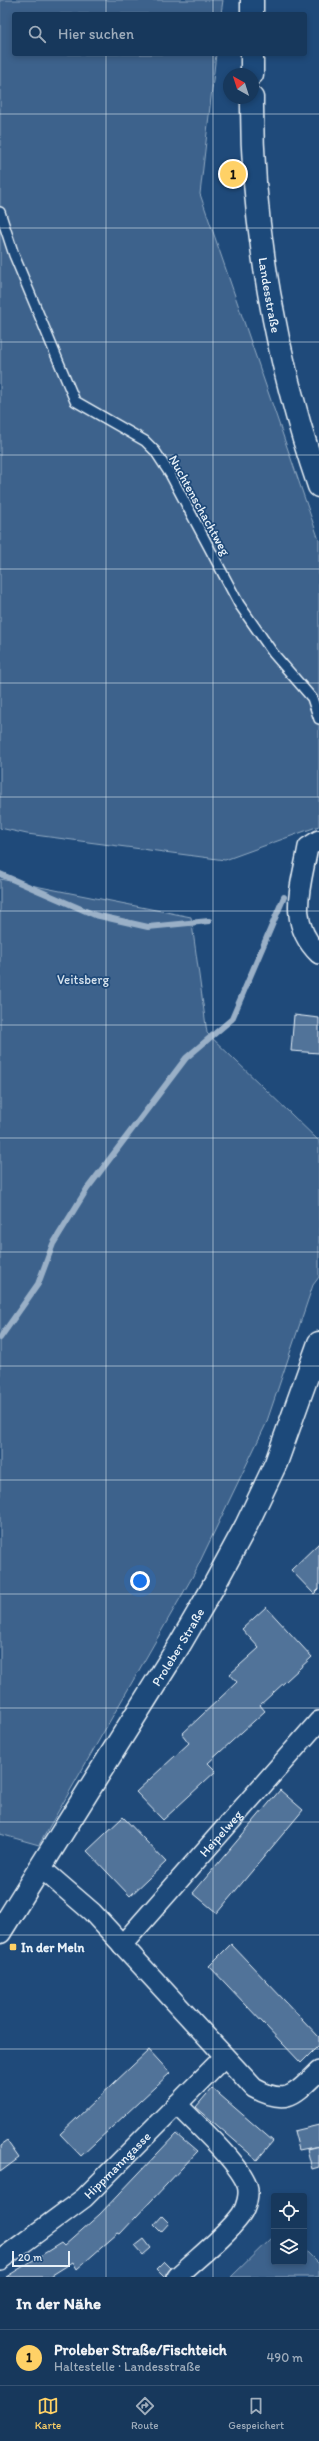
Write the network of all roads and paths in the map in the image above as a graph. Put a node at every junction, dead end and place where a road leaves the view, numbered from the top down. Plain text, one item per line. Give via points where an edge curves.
1 (252, 0) edge
2 (252, 12) edge
3 (252, 56) edge
4 (252, 68) edge
5 (252, 104) edge
6 (0, 212) edge
7 (319, 486) edge
8 (319, 720) edge
9 (319, 840) edge
10 (319, 954) edge
11 (319, 1343) edge
12 (319, 1721) edge
13 (41, 1868) junction
14 (4, 1923) edge
15 (122, 1946) junction
16 (224, 2057) junction
17 (313, 2077) edge
18 (177, 2104) junction
19 (0, 2260) edge
20 (177, 2277) edge

1 - 2 main road
3 - 4 main road
5 - 7 main road, Landesstraße via 255,171 274,321 289,385
6 - 8 lane, Nuchtenschachtweg via 14,255 75,401 145,441 155,451 170,474 239,604 273,653 312,698
9 - 10 street via 308,847 299,903 299,924 307,942
11 - 13 main road, Proleber Straße via 276,1463 246,1526 180,1644
12 - 15 street, Heipelweg
13 - 14 main road, Proleber Straße
13 - 15 street via 92,1912
15 - 16 street
16 - 17 street via 254,2088 270,2097 280,2098 293,2093
16 - 18 street, Hippmanngasse
18 - 19 street, Hippmanngasse via 84,2198
18 - 20 street via 233,2162 247,2186 247,2199 242,2214

